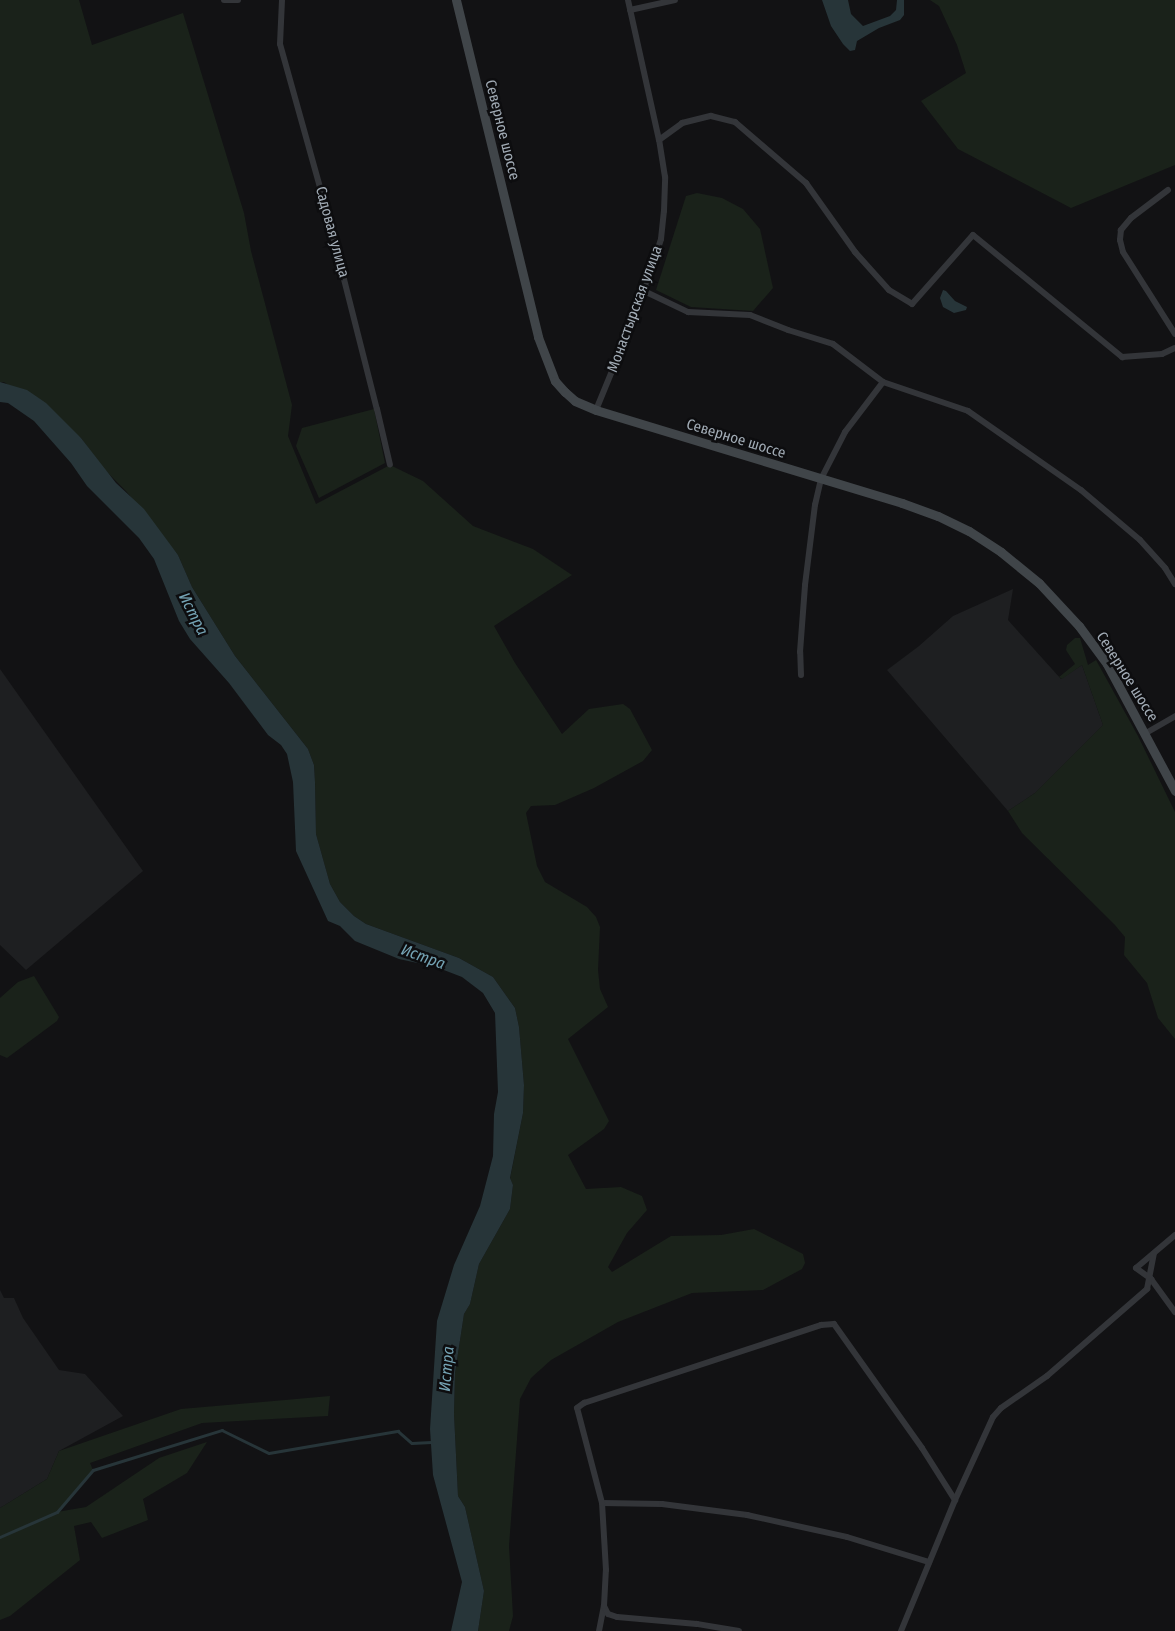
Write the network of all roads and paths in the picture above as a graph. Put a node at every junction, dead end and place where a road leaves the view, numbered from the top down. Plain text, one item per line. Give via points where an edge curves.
1 (224, 0) edge
2 (238, 0) edge
3 (282, 0) edge
4 (456, 0) edge
5 (628, 0) edge
6 (675, 0) edge
7 (630, 10) junction
8 (659, 140) junction
9 (1168, 190) dead end
10 (644, 290) junction
11 (1175, 334) edge
12 (1175, 348) edge
13 (883, 382) junction
14 (596, 410) junction
15 (390, 465) dead end
16 (821, 479) junction
17 (1175, 584) edge
18 (801, 675) dead end
19 (1175, 716) edge
20 (1146, 733) junction
21 (1175, 791) edge
22 (1175, 1235) edge
23 (1154, 1254) junction
24 (1150, 1279) junction
25 (1175, 1312) edge
26 (955, 1500) junction
27 (602, 1503) junction
28 (928, 1562) junction
29 (604, 1606) junction
30 (599, 1631) edge
31 (738, 1631) edge
32 (901, 1631) edge

1 - 2 street
3 - 15 street, Садовая улица via 280,44 328,216
4 - 14 main road, Северное шоссе via 538,337 547,363 565,392
5 - 7 street, Монастырская улица
6 - 7 street
7 - 8 street, Монастырская улица
8 - 10 street, Монастырская улица via 665,176 662,230
8 - 12 street via 682,123 711,116 735,122 806,183 854,252 889,290 912,304 973,235 1122,357 1162,354
9 - 11 street via 1131,218 1121,230 1120,240 1123,252
10 - 13 street via 688,312 750,315 834,344
10 - 14 street, Монастырская улица
13 - 16 street via 845,432
13 - 17 street via 968,411 1008,438 1081,490 1140,540
14 - 16 main road, Северное шоссе
16 - 18 street via 814,505 805,585
16 - 20 main road, Северное шоссе via 938,516 1001,552 1038,583 1079,626 1106,664
19 - 20 street
20 - 21 main road, Северное шоссе
22 - 23 street
23 - 24 street
23 - 24 street via 1136,1268
24 - 25 street
24 - 26 street via 1147,1289 1047,1376 993,1417
26 - 27 street via 834,1324 821,1325 577,1408
26 - 28 street
27 - 28 street via 662,1504 747,1515 847,1537
27 - 29 street via 606,1570
28 - 32 street
29 - 30 street
29 - 31 street via 608,1614 616,1617

